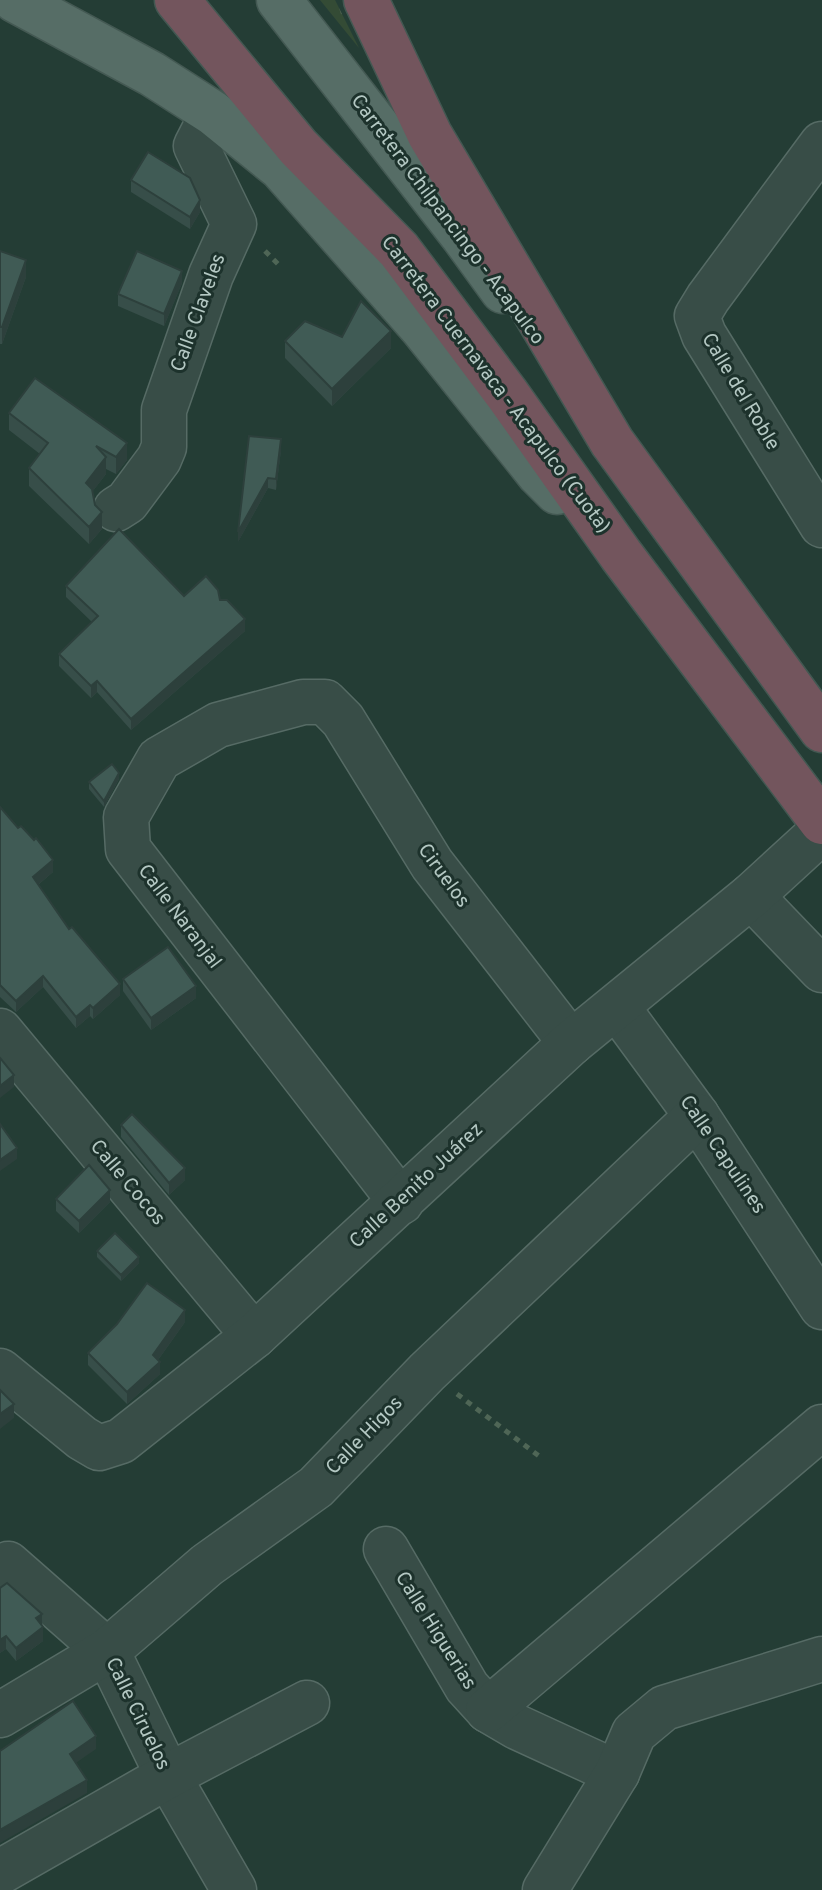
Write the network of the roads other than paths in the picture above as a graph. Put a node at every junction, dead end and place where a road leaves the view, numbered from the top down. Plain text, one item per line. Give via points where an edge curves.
1 (15, 0) edge
2 (177, 0) edge
3 (279, 0) edge
4 (366, 0) edge
5 (213, 113) junction
6 (822, 144) edge
7 (612, 442) junction
8 (116, 509) dead end
9 (822, 525) edge
10 (621, 555) junction
11 (325, 702) joint
12 (822, 730) edge
13 (822, 822) edge
14 (822, 831) edge
15 (751, 896) junction
16 (822, 970) edge
17 (617, 1007) junction
18 (0, 1031) edge
19 (571, 1043) junction
20 (697, 1116) junction
21 (401, 1202) junction
22 (822, 1307) edge
23 (254, 1336) junction
24 (0, 1371) edge
25 (822, 1427) edge
26 (386, 1549) dead end
27 (4, 1566) edge
28 (107, 1651) junction
29 (822, 1659) edge
30 (307, 1703) dead end
31 (488, 1710) junction
32 (0, 1715) edge
33 (617, 1773) junction
34 (168, 1776) junction
35 (0, 1872) edge
36 (234, 1890) edge
37 (545, 1890) edge

1 - 5 main road
2 - 10 highway, Carretera Cuernavaca - Acapulco (Cuota) via 298,147 399,250
3 - 7 main road, Carretera Chilpancingo - Acapulco via 463,236
4 - 7 highway via 430,135
5 - 8 street, Calle Claveles via 196,146 234,224 164,410 164,447 127,502
5 - 10 main road via 281,168 423,329 539,474
6 - 9 street, Calle del Roble via 697,316
7 - 12 highway
10 - 13 highway, Carretera Cuernavaca - Acapulco (Cuota)
11 - 19 street, Ciruelos via 343,720 432,864
11 - 21 street, Calle Naranjal via 303,702 218,725 159,759 126,817 128,849
14 - 15 street, Calle Benito Juárez
15 - 16 street
15 - 17 street, Calle Benito Juárez
17 - 19 street, Calle Benito Juárez
17 - 20 street, Calle Capulines
18 - 23 street, Calle Cocos
19 - 21 street, Calle Benito Juárez
20 - 22 street, Calle Capulines
20 - 28 street, Calle Higos via 427,1372 316,1487 207,1565
21 - 23 street, Calle Benito Juárez
23 - 24 street, Calle Benito Juárez via 121,1441 99,1448
25 - 31 street
26 - 31 street, Calle Higuerias via 467,1687
27 - 28 street, Calle Ciruelos
28 - 32 street, Calle Higos
28 - 34 street, Calle Ciruelos
29 - 33 street via 664,1708 634,1733
30 - 34 street
31 - 33 street, Calle Higuerias
33 - 37 street
34 - 35 street
34 - 36 street, Calle Ciruelos

